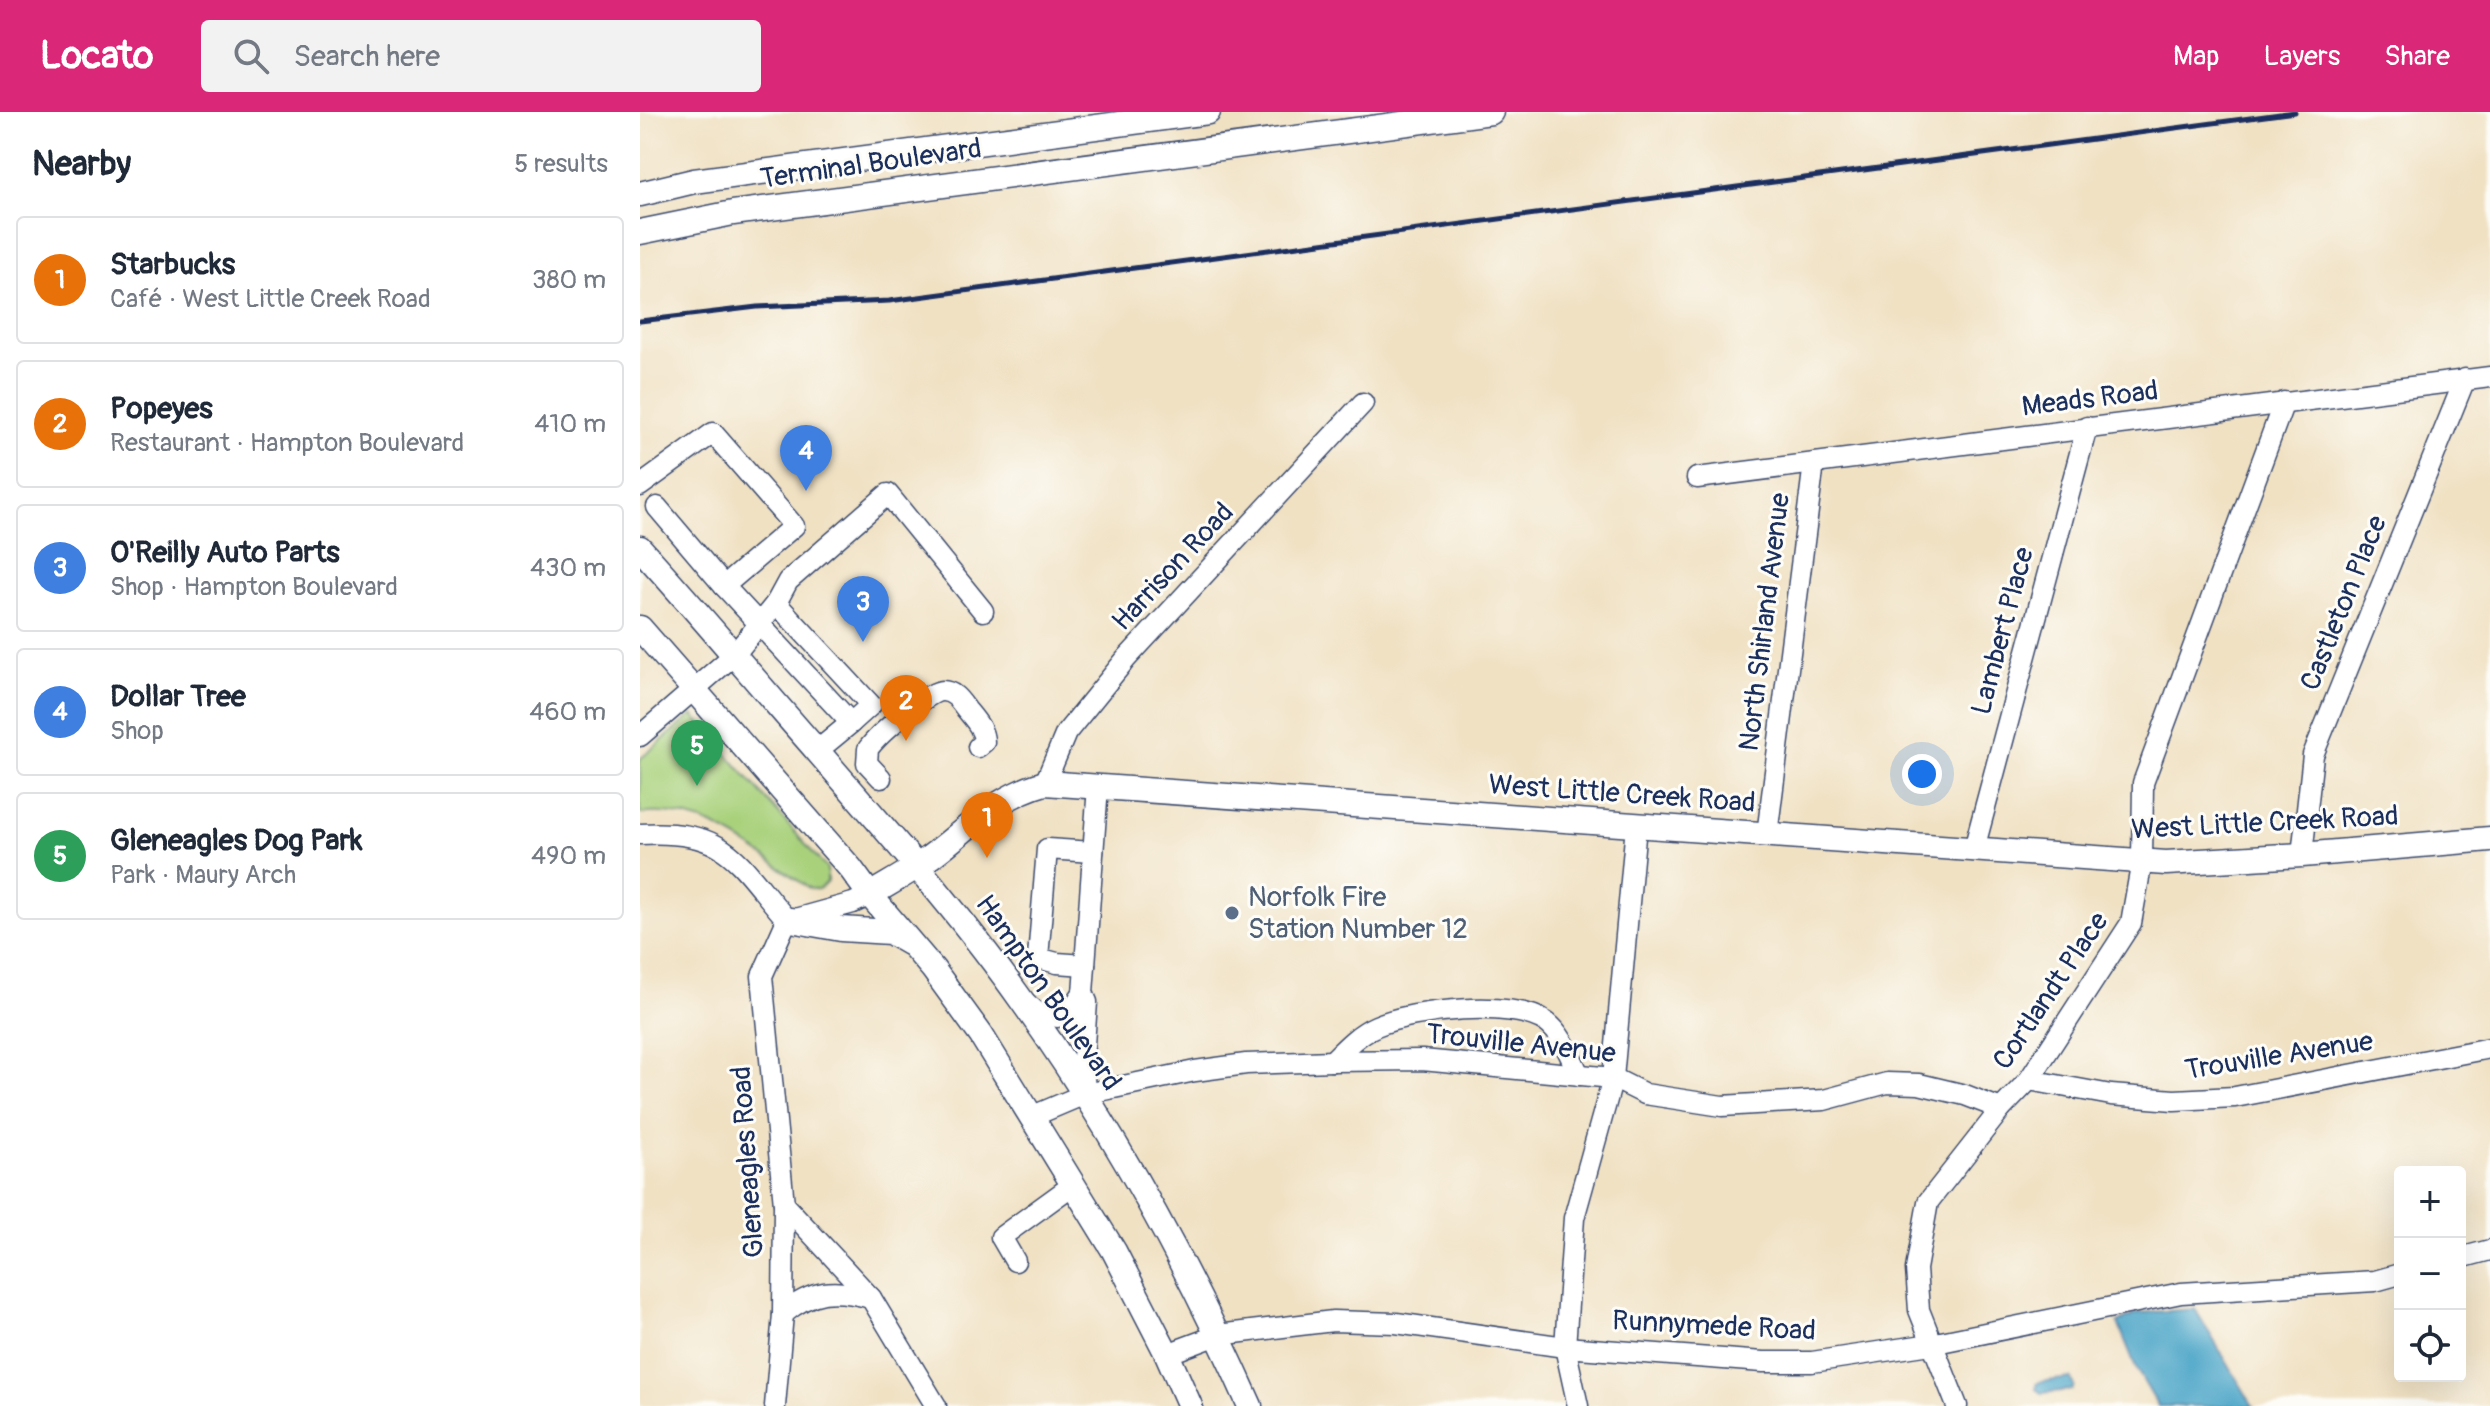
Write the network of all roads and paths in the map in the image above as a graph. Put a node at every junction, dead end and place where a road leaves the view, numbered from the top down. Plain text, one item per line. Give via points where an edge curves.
1 (1208, 112) edge
2 (1491, 112) edge
3 (900, 152) junction
4 (640, 181) edge
5 (640, 194) edge
6 (640, 232) edge
7 (2490, 377) edge
8 (2465, 379) junction
9 (2284, 402) junction
10 (1363, 403) dead end
11 (2087, 427) junction
12 (1814, 463) junction
13 (1697, 478) dead end
14 (640, 486) edge
15 (657, 507) junction
16 (640, 520) edge
17 (640, 529) edge
18 (640, 548) edge
19 (670, 581) junction
20 (724, 586) junction
21 (776, 603) junction
22 (983, 611) dead end
23 (760, 624) junction
24 (640, 628) edge
25 (735, 654) junction
26 (694, 690) junction
27 (851, 723) junction
28 (640, 736) edge
29 (978, 747) dead end
30 (817, 751) junction
31 (881, 778) dead end
32 (1045, 783) junction
33 (1098, 786) junction
34 (1636, 826) junction
35 (640, 834) edge
36 (1767, 835) junction
37 (2490, 839) edge
38 (1974, 849) junction
39 (1093, 852) junction
40 (2302, 855) junction
41 (2142, 861) junction
42 (918, 866) junction
43 (870, 895) junction
44 (789, 920) junction
45 (912, 945) junction
46 (1085, 965) junction
47 (1083, 993) junction
48 (1021, 1000) junction
49 (2490, 1048) edge
50 (1332, 1061) junction
51 (1579, 1075) junction
52 (1613, 1078) junction
53 (2029, 1080) junction
54 (1085, 1094) junction
55 (2001, 1109) junction
56 (1033, 1116) junction
57 (1074, 1184) junction
58 (784, 1204) junction
59 (2490, 1250) edge
60 (2466, 1256) edge
61 (1015, 1261) dead end
62 (2394, 1276) edge
63 (871, 1298) junction
64 (783, 1314) junction
65 (1218, 1335) junction
66 (1931, 1344) junction
67 (1565, 1347) junction
68 (1167, 1354) junction
69 (775, 1406) edge
70 (936, 1406) edge
71 (1190, 1406) edge
72 (1250, 1406) edge
73 (1578, 1406) edge
74 (1957, 1406) edge

1 - 3 main road, Terminal Boulevard
2 - 6 main road, Terminal Boulevard via 733,213
3 - 4 main road via 776,156
3 - 5 main road, Terminal Boulevard via 694,181
7 - 8 street, Meads Road
8 - 9 street, Meads Road
8 - 40 street, Castleton Place via 2313,755
9 - 11 street, Meads Road
9 - 41 street, Cortlandt Place via 2143,783
10 - 32 street, Harrison Road via 1126,659 1066,733
11 - 12 street, Meads Road
11 - 38 street, Lambert Place
12 - 13 street, Meads Road
12 - 36 street, North Shirland Avenue
14 - 15 street
14 - 20 street via 713,433 794,526
15 - 16 street
15 - 20 street
17 - 19 main road
18 - 19 main road, Hampton Boulevard
19 - 25 main road, Hampton Boulevard
20 - 23 street
21 - 22 street via 788,581 888,494
21 - 23 street
21 - 27 street via 871,705
23 - 25 street
23 - 27 street
24 - 26 main road
25 - 26 street
25 - 30 main road, Hampton Boulevard
26 - 28 street
26 - 43 main road
27 - 30 street
29 - 31 street via 985,737 976,721 955,695 936,692 868,749 867,763
30 - 42 main road, Hampton Boulevard
32 - 33 main road, West Little Creek Road
32 - 42 main road, West Little Creek Road via 997,803
33 - 34 main road, West Little Creek Road
33 - 39 street
34 - 36 main road, West Little Creek Road
34 - 52 street
35 - 44 street via 693,835 717,844 734,856
36 - 38 main road, West Little Creek Road
37 - 40 main road, West Little Creek Road
38 - 41 main road, West Little Creek Road
39 - 46 street
39 - 46 street via 1047,849 1038,958
40 - 41 main road, West Little Creek Road
41 - 53 street, Cortlandt Place via 2131,923
42 - 43 main road, West Little Creek Road
42 - 48 main road, Hampton Boulevard
43 - 44 street, West Little Creek Road
43 - 45 main road
44 - 45 main road via 890,932
44 - 58 street, Gleneagles Road via 762,976
45 - 56 main road via 981,1035
46 - 47 street
47 - 48 street via 1057,1017 1039,1014
47 - 54 street
48 - 54 main road, Hampton Boulevard
49 - 53 street, Trouville Avenue via 2235,1097 2111,1095
50 - 51 street, Trouville Avenue via 1422,1060
50 - 51 street via 1374,1027 1408,1015 1470,1009 1517,1012 1552,1026
50 - 54 street, Trouville Avenue via 1195,1071
51 - 52 street, Trouville Avenue
52 - 55 street, Trouville Avenue via 1645,1094 1722,1106 1824,1100 1887,1083 1919,1084
52 - 67 street via 1574,1218
53 - 55 street, Cortlandt Place
54 - 56 street, Trouville Avenue
54 - 65 main road, Hampton Boulevard
55 - 66 street, Cortlandt Place via 1928,1202 1916,1269 1919,1310
56 - 57 main road
57 - 61 street via 1001,1237
57 - 68 main road
58 - 63 street
58 - 64 street, Gleneagles Road
59 - 60 street
62 - 66 street, Runnymede Road via 2181,1293
63 - 64 street via 823,1293 799,1301
63 - 70 street
64 - 69 street, Gleneagles Road
65 - 67 street, Runnymede Road via 1333,1321 1396,1323
65 - 68 street, Runnymede Road
65 - 72 main road, Hampton Boulevard
66 - 67 street, Runnymede Road via 1812,1362
66 - 74 street, Cortlandt Place
67 - 73 street
68 - 71 main road

